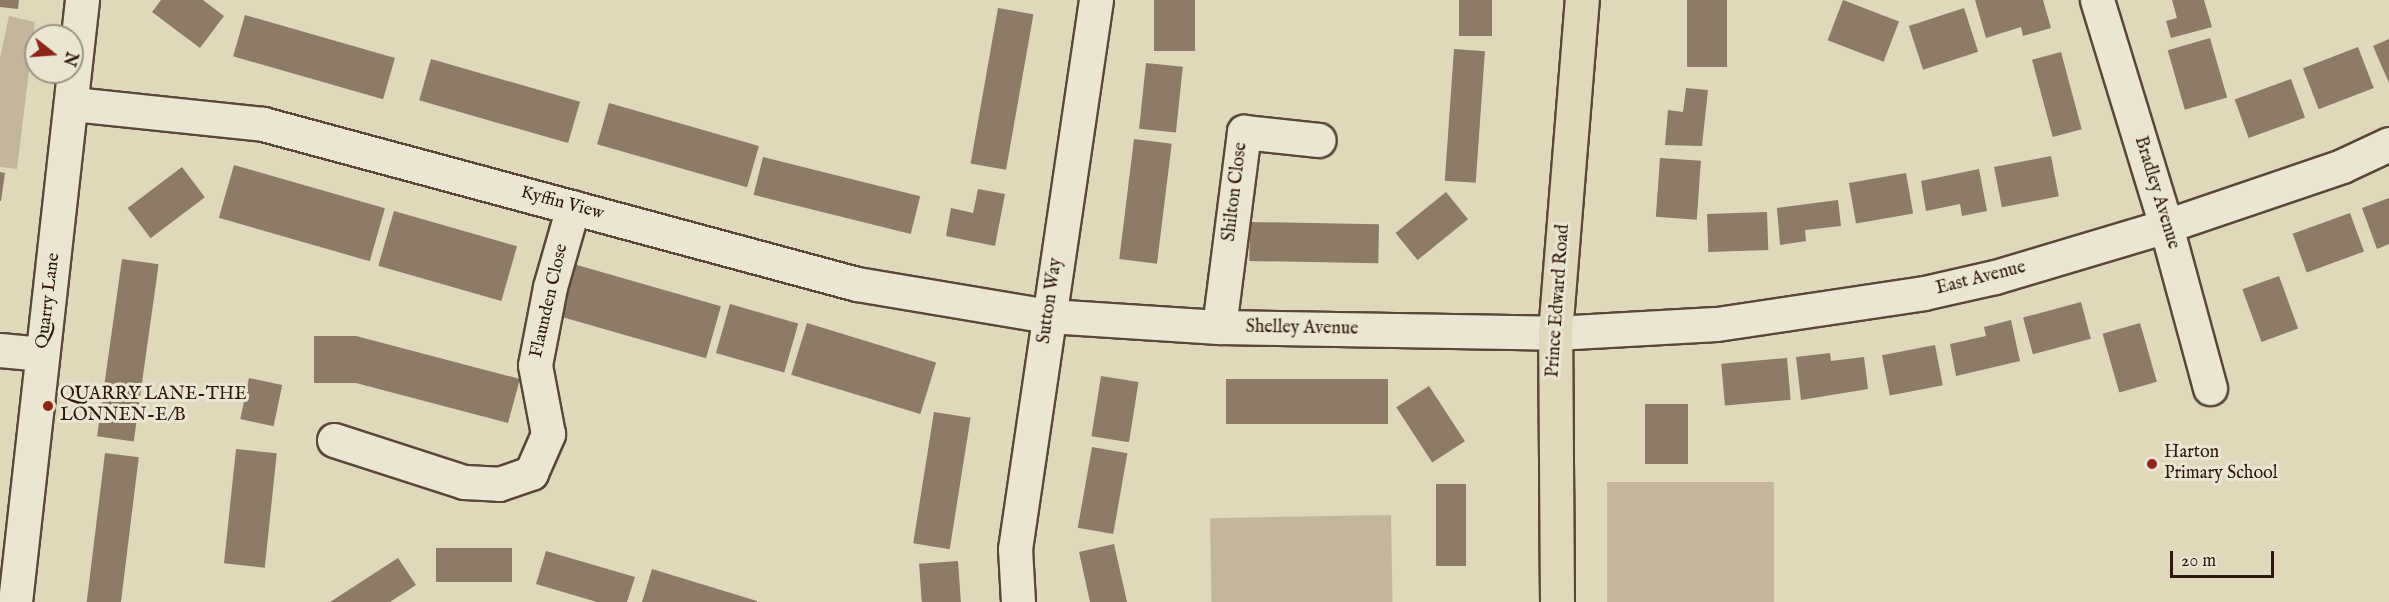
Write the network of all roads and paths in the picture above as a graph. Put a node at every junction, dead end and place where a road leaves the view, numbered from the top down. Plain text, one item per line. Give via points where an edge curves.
1 (82, 0) edge
2 (1096, 0) edge
3 (1582, 0) edge
4 (2097, 0) edge
5 (73, 104) junction
6 (1319, 140) dead end
7 (2389, 144) edge
8 (573, 207) junction
9 (2166, 226) junction
10 (1049, 316) junction
11 (1219, 327) junction
12 (1555, 333) junction
13 (0, 350) edge
14 (42, 354) junction
15 (2210, 388) dead end
16 (334, 440) dead end
17 (15, 602) edge
18 (1018, 602) edge
19 (1557, 602) edge

1 - 5 street, Quarry Lane
2 - 10 street, Sutton Way
3 - 12 main road, Prince Edward Road
4 - 9 street, Bradley Avenue
5 - 8 street, Kyffin View via 263,124
5 - 14 street, Quarry Lane
6 - 11 street, Shilton Close via 1244,132
7 - 9 street, East Avenue via 2342,166
8 - 10 street, Kyffin View via 857,284
8 - 16 street, Flaunden Close via 550,287 535,365 548,434 531,473 499,484 464,482
9 - 12 street, East Avenue via 1995,278 1924,293 1717,324
9 - 15 street, Bradley Avenue
10 - 11 street, Shelley Avenue
10 - 18 street, Sutton Way via 1015,549
11 - 12 street, Shelley Avenue
12 - 19 main road, Prince Edward Road
13 - 14 street
14 - 17 street, Quarry Lane

